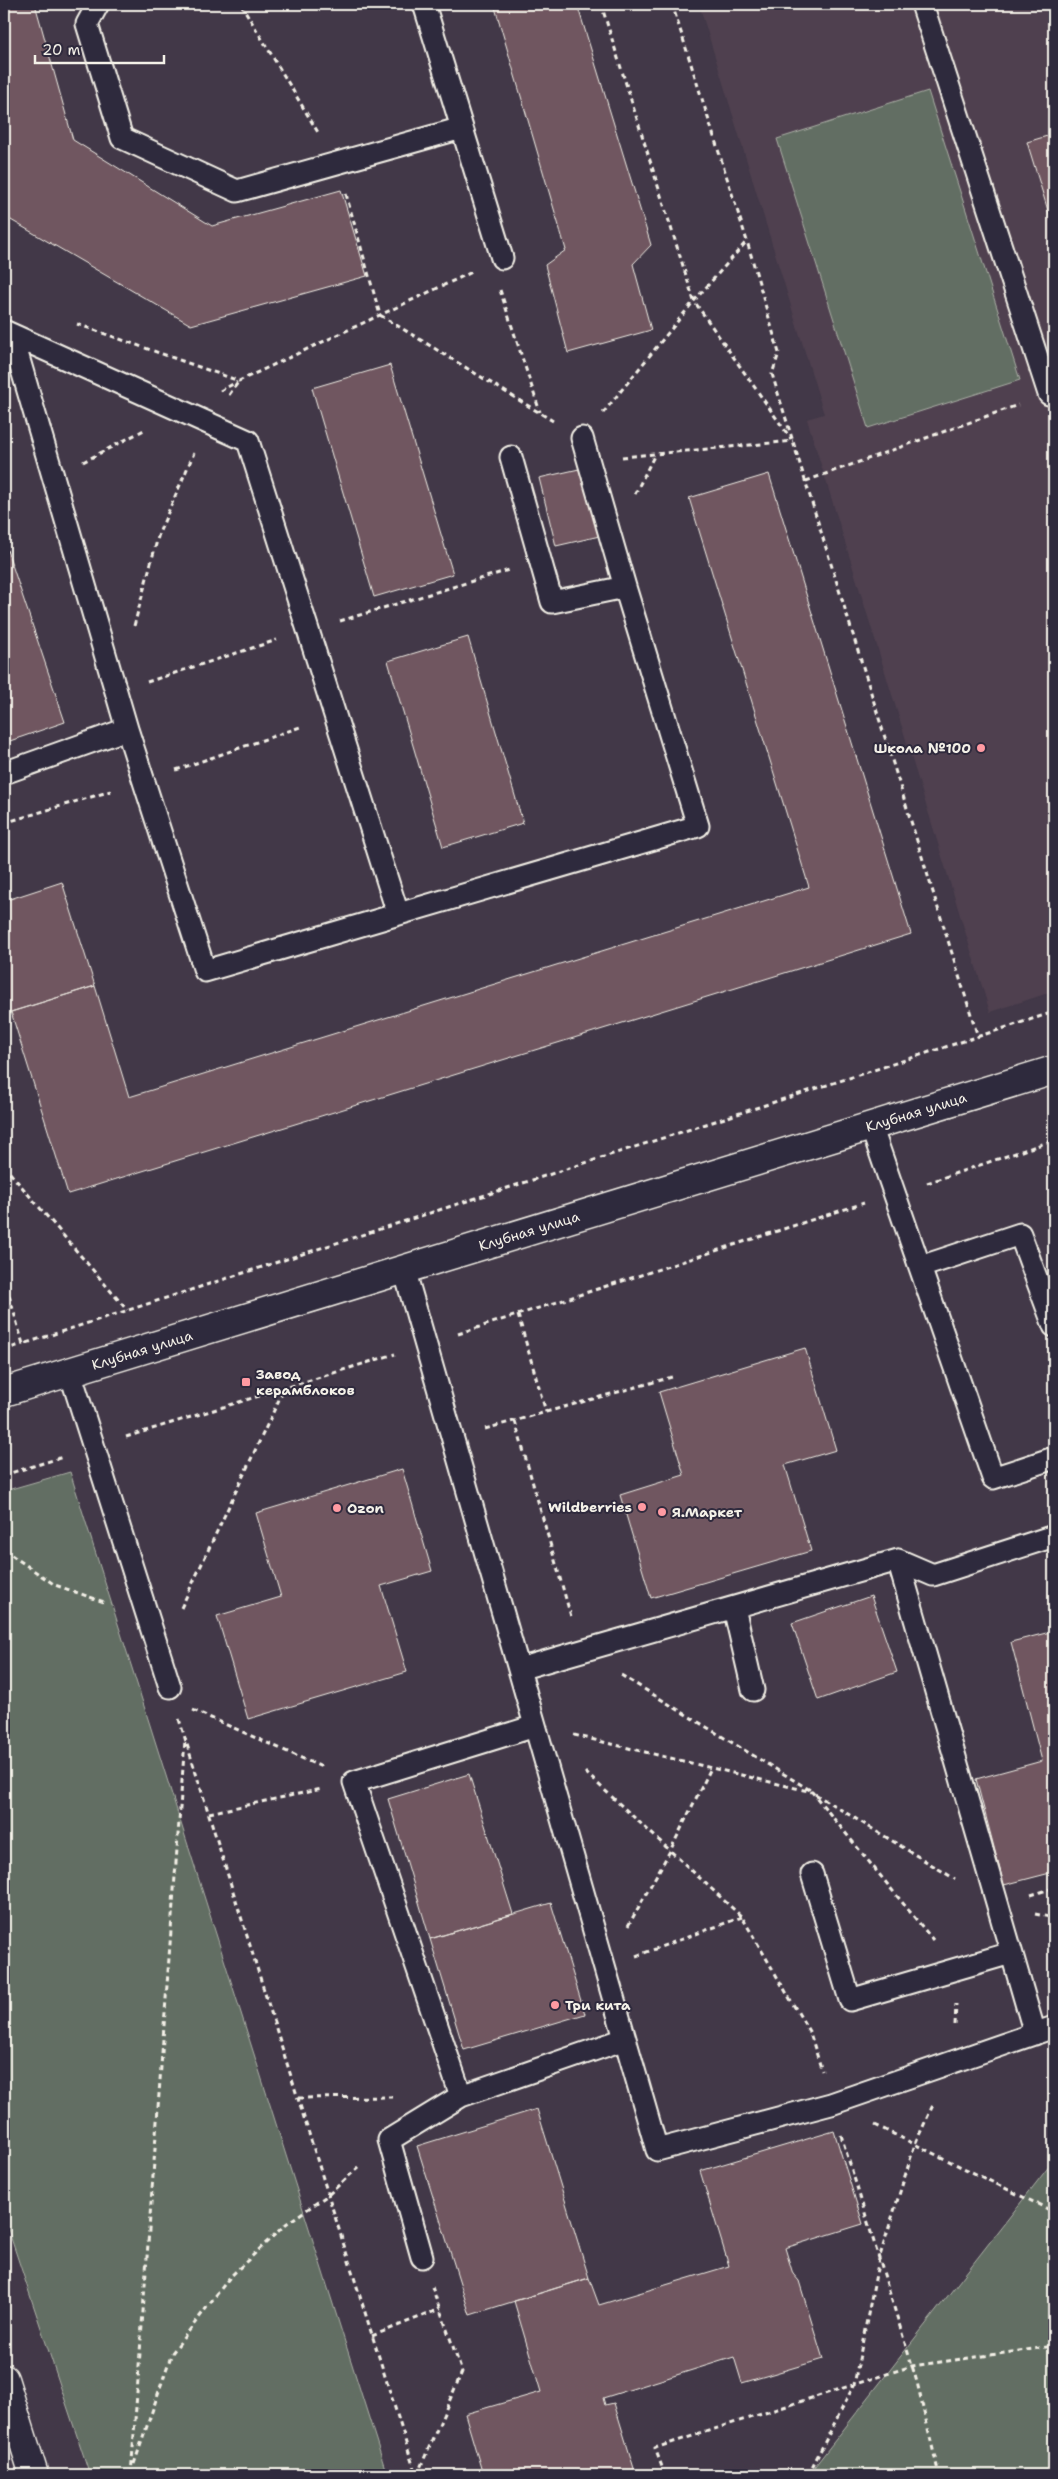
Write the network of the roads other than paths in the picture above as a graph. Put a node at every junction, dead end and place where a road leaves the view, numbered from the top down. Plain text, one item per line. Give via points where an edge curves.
1 (98, 4) edge
2 (424, 4) edge
3 (922, 4) edge
4 (462, 128) junction
5 (496, 261) road end
6 (8, 334) edge
7 (1049, 394) road end
8 (582, 438) road end
9 (511, 456) dead end
10 (625, 587) junction
11 (127, 730) junction
12 (4, 772) edge
13 (398, 914) junction
14 (1054, 1070) edge
15 (871, 1126) junction
16 (920, 1267) junction
17 (404, 1270) junction
18 (1054, 1326) edge
19 (70, 1372) junction
20 (4, 1392) edge
21 (1054, 1458) edge
22 (1054, 1536) edge
23 (898, 1560) junction
24 (734, 1608) junction
25 (519, 1670) junction
26 (753, 1690) dead end
27 (172, 1694) road end
28 (535, 1726) junction
29 (812, 1874) dead end
30 (1011, 1953) junction
31 (1045, 2031) edge
32 (625, 2039) junction
33 (461, 2096) junction
34 (422, 2257) road end
35 (4, 2379) edge
36 (34, 2475) edge

1 - 4 lane via 87,24 122,138 237,191
2 - 4 lane
3 - 7 lane
4 - 5 lane
6 - 11 lane
6 - 13 lane via 248,441
8 - 10 lane
9 - 10 lane via 552,602
10 - 13 lane via 698,826
11 - 12 lane
11 - 13 lane via 205,971
14 - 15 main road, Клубная улица
15 - 16 lane
15 - 17 main road, Клубная улица
16 - 18 lane via 1020,1234
16 - 21 lane via 993,1478
17 - 19 main road, Клубная улица
17 - 25 lane
19 - 20 main road, Клубная улица
19 - 27 lane
22 - 23 lane via 934,1575
23 - 24 lane
23 - 30 lane
24 - 25 lane
24 - 26 lane
25 - 28 lane
28 - 32 lane
28 - 33 lane via 354,1782
29 - 30 lane via 850,2000
30 - 31 lane
31 - 32 lane via 831,2104 657,2150
32 - 33 lane
33 - 34 lane via 389,2140
35 - 36 main road

